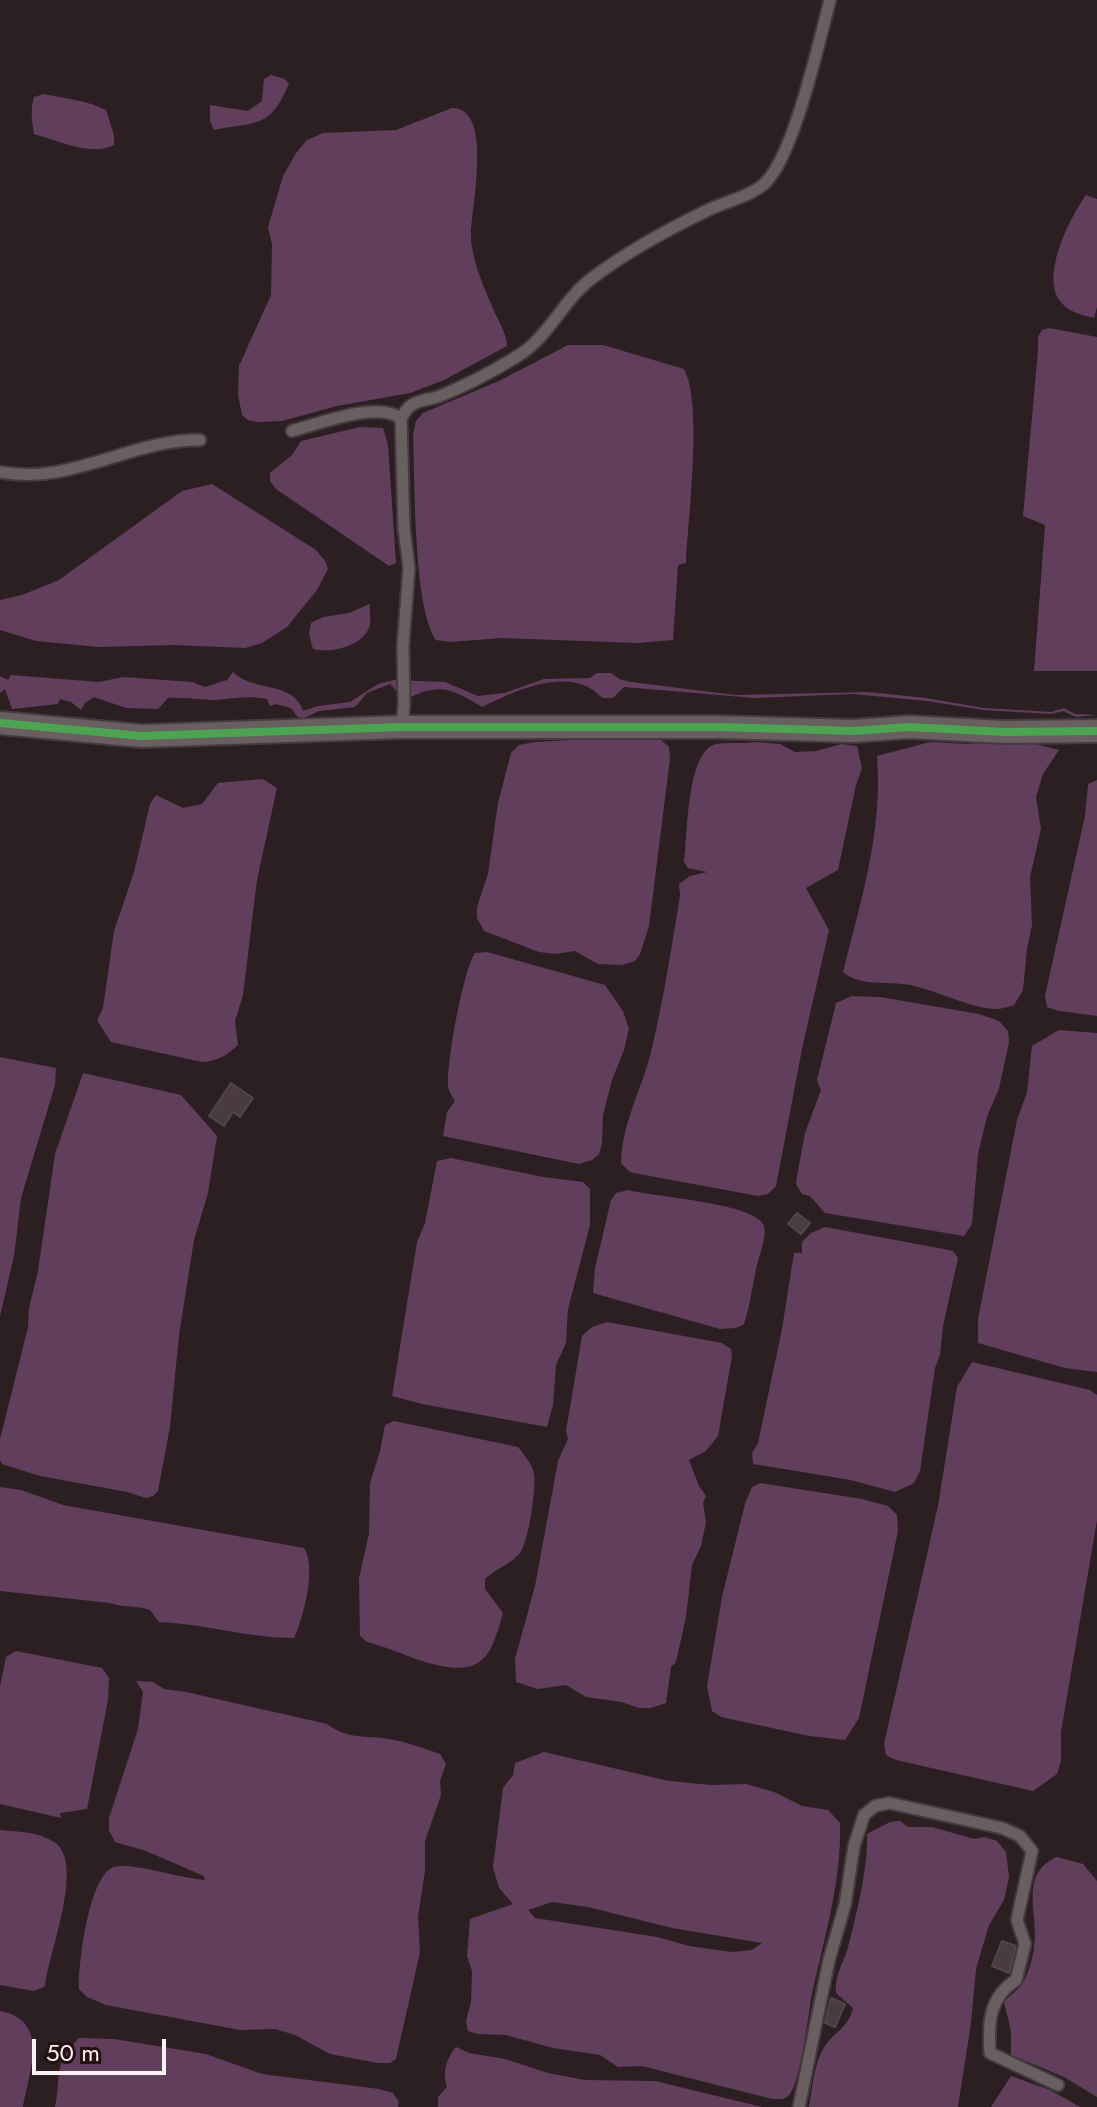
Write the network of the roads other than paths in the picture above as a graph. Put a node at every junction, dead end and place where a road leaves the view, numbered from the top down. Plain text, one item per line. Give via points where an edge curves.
1 (830, 0) edge
2 (401, 419) junction
3 (292, 431) dead end
4 (200, 440) dead end
5 (0, 472) edge
6 (403, 716) junction
7 (0, 723) edge
8 (1097, 731) edge
9 (1058, 2085) dead end
10 (799, 2107) edge

1 - 2 lane via 788,143 765,183 623,257 575,293 525,352 456,390 413,404
2 - 3 lane via 394,413 374,412
2 - 6 lane via 409,568
4 - 5 lane via 145,448 75,470
6 - 7 street via 142,736
6 - 8 street via 854,731
9 - 10 lane via 990,2053 989,2016 1002,1988 1016,1980 1025,1944 1017,1920 1032,1851 1020,1836 1002,1828 889,1803 864,1815 857,1837

